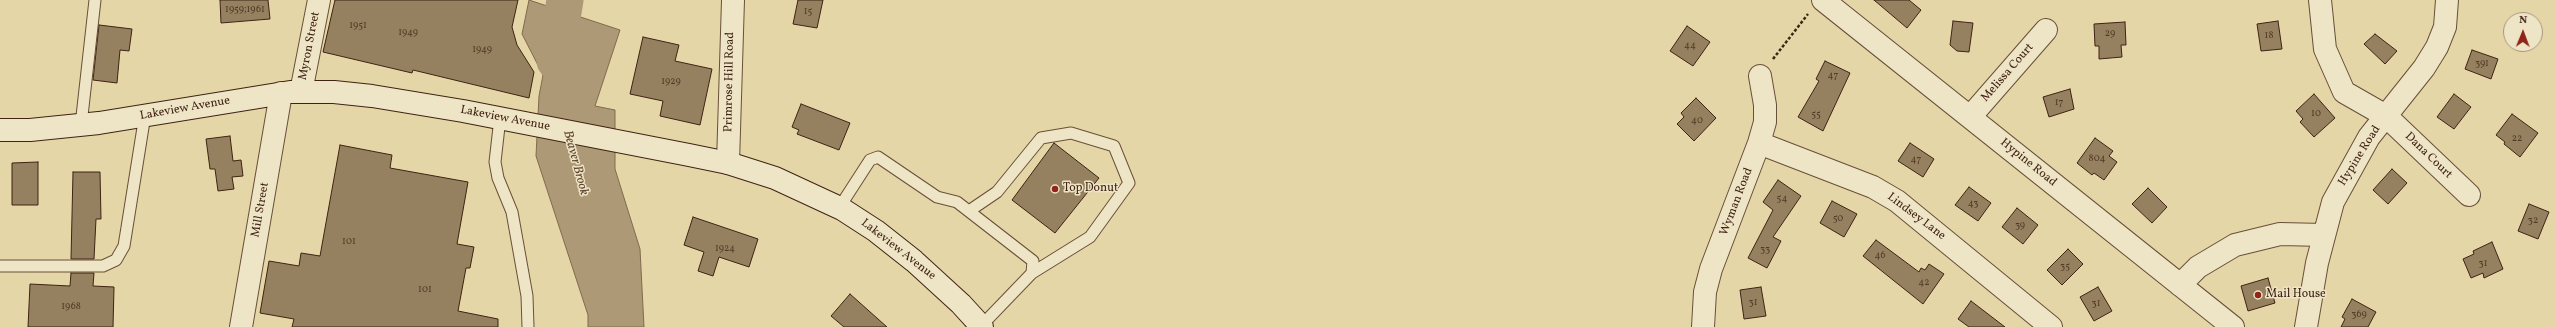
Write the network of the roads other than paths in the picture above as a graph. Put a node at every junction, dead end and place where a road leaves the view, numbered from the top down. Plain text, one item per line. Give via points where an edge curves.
1 (95, 0) edge
2 (319, 0) edge
3 (733, 0) edge
4 (2320, 0) edge
5 (2447, 0) edge
6 (1817, 5) edge
7 (2046, 30) dead end
8 (1760, 76) road end
9 (291, 92) junction
10 (145, 115) junction
11 (2386, 116) junction
12 (1970, 117) junction
13 (500, 118) junction
14 (81, 125) junction
15 (0, 130) edge
16 (1759, 143) junction
17 (728, 163) junction
18 (2469, 196) dead end
19 (839, 208) junction
20 (969, 211) junction
21 (2324, 235) junction
22 (0, 266) edge
23 (1032, 273) junction
24 (2180, 285) junction
25 (981, 326) edge
26 (241, 327) edge
27 (528, 327) edge
28 (1703, 327) edge
29 (2051, 327) edge
30 (2233, 327) edge
31 (2306, 327) edge

1 - 14 lane
2 - 9 street, Myron Street
3 - 17 street, Primrose Hill Road
4 - 11 street, Dana Court via 2325,49 2344,92
5 - 11 street, Hypine Road via 2445,27 2437,46 2424,68
6 - 12 street, Hypine Road
7 - 12 street, Melissa Court
8 - 16 street, Wyman Road via 1765,122
9 - 10 street, Lakeview Avenue
9 - 13 street, Lakeview Avenue via 372,96
9 - 26 street, Mill Street
10 - 14 street, Lakeview Avenue
10 - 22 lane via 124,246 116,260 103,266
11 - 18 street, Dana Court
11 - 21 street, Hypine Road via 2369,137 2344,180 2333,202
12 - 24 street, Hypine Road
13 - 17 street, Lakeview Avenue
13 - 27 lane via 495,162 498,178 512,212 527,296
14 - 15 street, Lakeview Avenue
16 - 28 street, Wyman Road via 1711,269 1705,292
16 - 29 street, Lindsey Lane via 1874,187 1897,201
17 - 19 street, Lakeview Avenue via 800,188
19 - 20 lane via 870,160 878,157 937,197 957,202
19 - 25 street, Lakeview Avenue via 876,231 914,261
20 - 23 lane via 1033,261
20 - 23 lane via 997,192 1041,138 1071,133 1114,146 1129,183 1090,238
21 - 24 street via 2280,234 2235,245 2198,267
21 - 31 street, Hypine Road
23 - 25 lane
24 - 30 street, Hypine Road

